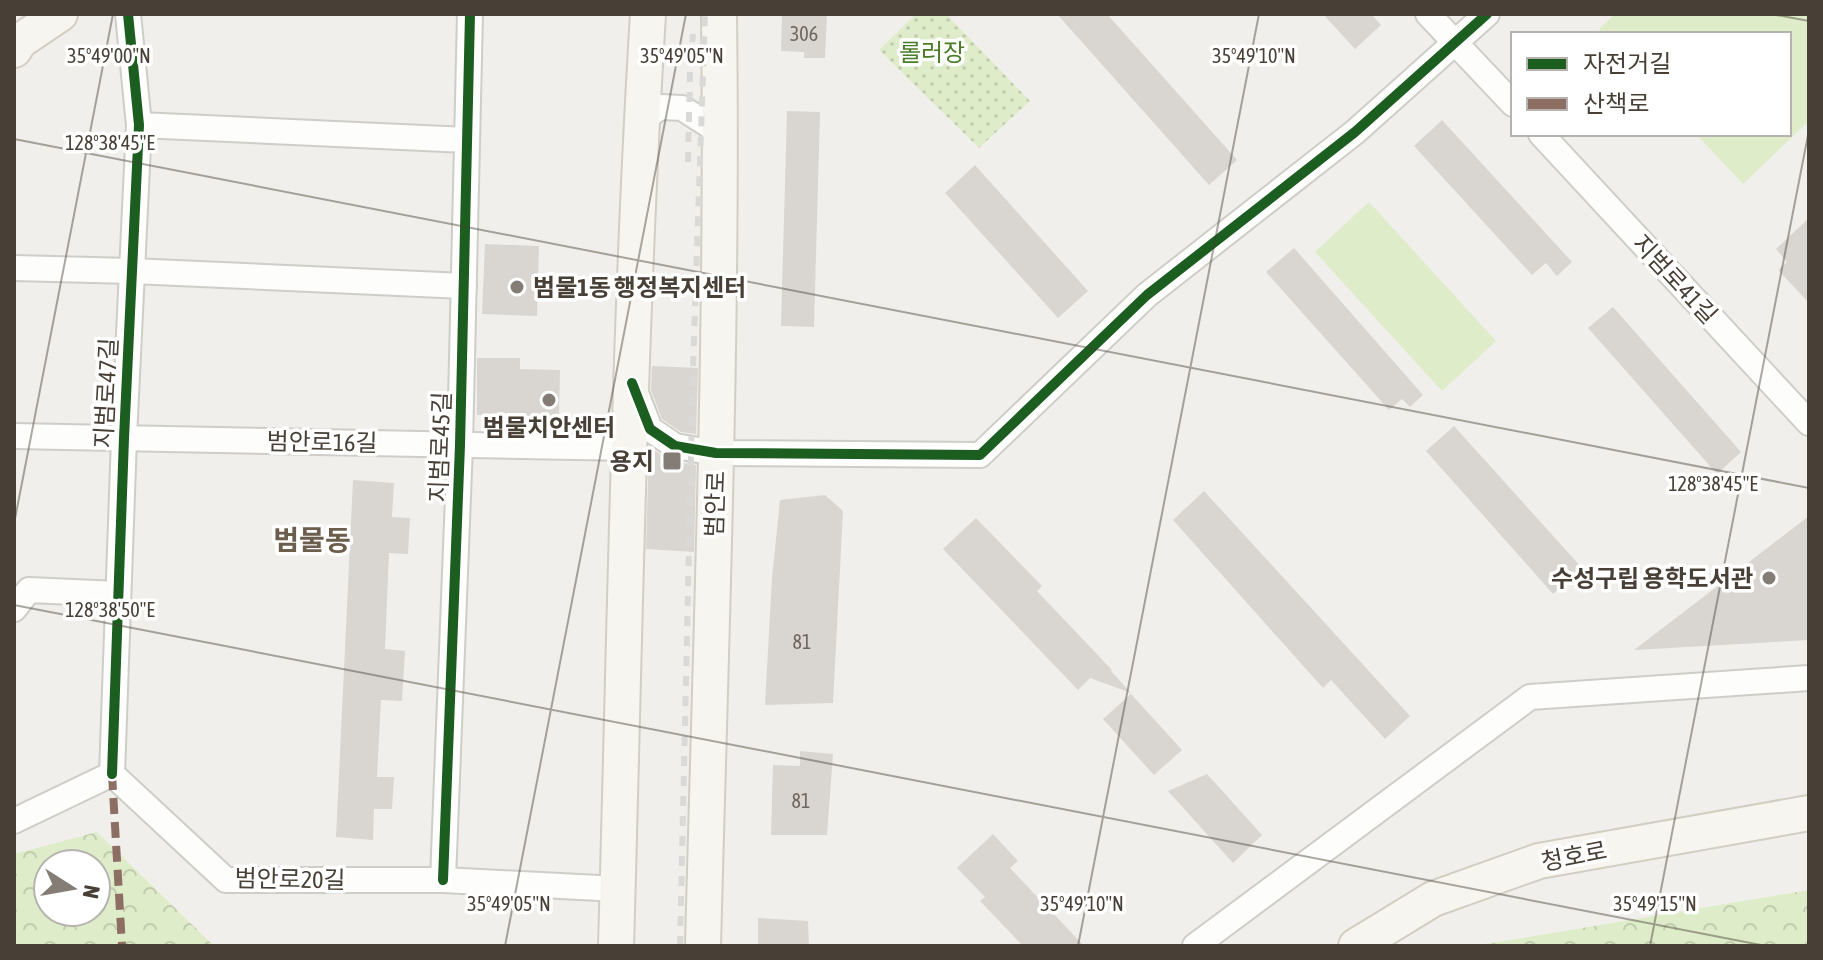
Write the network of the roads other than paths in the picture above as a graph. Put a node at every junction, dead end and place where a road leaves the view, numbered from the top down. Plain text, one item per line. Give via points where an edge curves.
1 (60, 14) edge
2 (128, 14) edge
3 (470, 14) edge
4 (648, 14) edge
5 (719, 14) edge
6 (1428, 14) edge
7 (1487, 14) edge
8 (1455, 42) junction
9 (14, 50) edge
10 (1511, 102) edge
11 (641, 120) junction
12 (139, 125) junction
13 (721, 133) junction
14 (1543, 136) edge
15 (467, 140) junction
16 (14, 268) edge
17 (132, 271) junction
18 (464, 286) junction
19 (632, 383) junction
20 (1809, 423) edge
21 (14, 436) edge
22 (124, 438) junction
23 (460, 445) junction
24 (630, 448) junction
25 (716, 453) junction
26 (118, 594) junction
27 (14, 609) edge
28 (1809, 678) edge
29 (112, 774) junction
30 (1809, 813) edge
31 (14, 821) edge
32 (443, 880) junction
33 (618, 889) junction
34 (616, 946) edge
35 (703, 946) edge
36 (1195, 946) edge
37 (1356, 946) edge

1 - 9 main road
2 - 12 street, 지범로47길
3 - 15 street, 지범로45길
4 - 11 main road
5 - 13 main road, 범안로
6 - 8 street
7 - 8 street
8 - 10 street
8 - 25 street via 1355,132 1147,295 980,455
11 - 13 street via 661,107 682,108
11 - 19 main road
12 - 15 street
12 - 17 street, 지범로47길
13 - 25 main road, 범안로
14 - 20 street, 지범로41길
15 - 18 street, 지범로45길
16 - 17 street
17 - 18 street
17 - 22 street, 지범로47길
18 - 23 street, 지범로45길
19 - 24 main road
19 - 25 street via 650,429 675,446
21 - 22 street, 범안로16길
22 - 23 street, 범안로16길
22 - 26 street, 지범로47길
23 - 24 street, 범안로16길
23 - 32 street, 지범로45길
24 - 33 main road
25 - 35 main road, 범안로
26 - 27 street via 29,590
26 - 29 street, 지범로47길
28 - 36 street via 1530,697
29 - 31 street
29 - 32 street, 범안로20길 via 226,880
30 - 37 main road, 청호로 via 1539,861 1433,899
32 - 33 street, 범안로20길
33 - 34 main road

